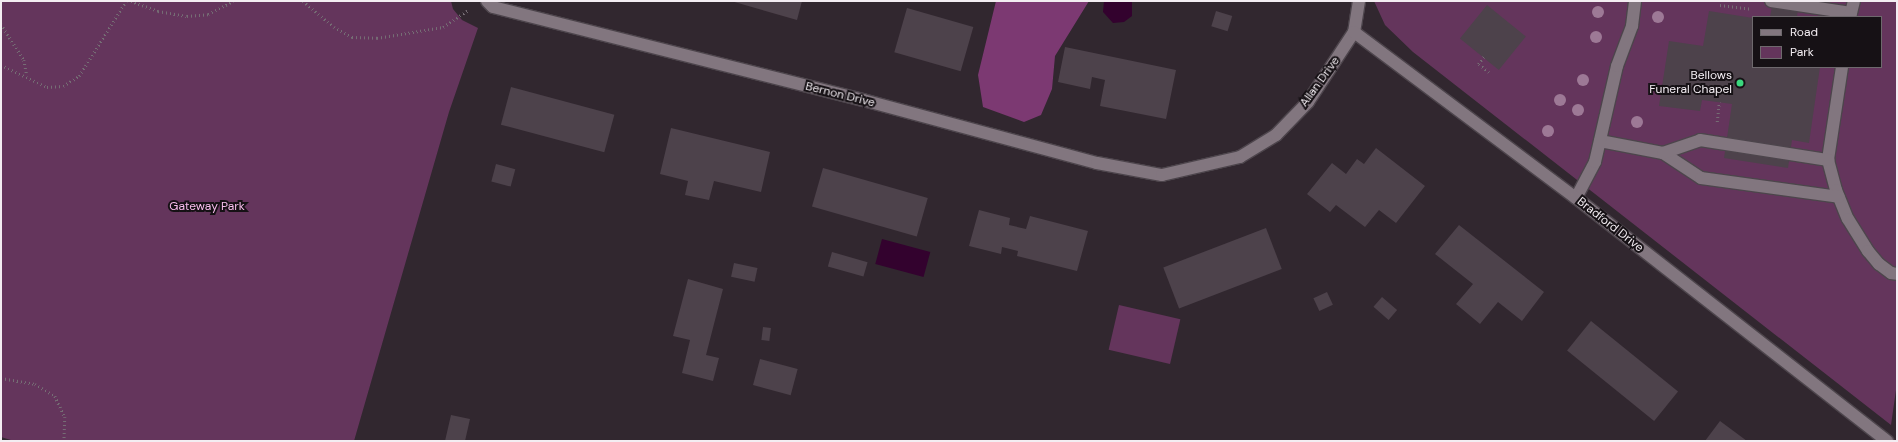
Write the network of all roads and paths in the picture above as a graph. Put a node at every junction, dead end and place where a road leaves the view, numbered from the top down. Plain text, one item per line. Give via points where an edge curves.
1 (126, 1) edge
2 (131, 1) edge
3 (233, 1) edge
4 (303, 1) edge
5 (487, 1) edge
6 (1359, 1) edge
7 (1635, 1) edge
8 (1772, 1) edge
9 (1854, 1) edge
10 (472, 6) dead end
11 (1850, 15) edge
12 (1, 24) edge
13 (1354, 32) junction
14 (1484, 58) dead end
15 (1, 65) edge
16 (1842, 68) edge
17 (1488, 72) dead end
18 (27, 75) junction
19 (1719, 102) dead end
20 (1720, 129) dead end
21 (1600, 141) junction
22 (1664, 153) junction
23 (1828, 160) junction
24 (1196, 169) joint
25 (1839, 197) junction
26 (1576, 198) junction
27 (1897, 274) edge
28 (1, 378) edge
29 (64, 441) edge
30 (1887, 441) edge

1 - 18 path via 79,76 64,86 47,87
2 - 3 path via 158,11 187,16 208,14
4 - 10 path via 334,27 352,37 377,38 443,27 463,16
5 - 24 street, Bernon Drive via 493,7 856,98 1103,164 1162,175
6 - 13 street
7 - 21 street via 1632,26 1617,66
8 - 11 street
9 - 11 street
12 - 18 path via 24,60
13 - 24 street, Allan Drive via 1308,102 1276,135 1240,157
13 - 26 street, Bradford Drive
14 - 17 path via 1479,64
15 - 18 path
16 - 23 street
19 - 20 path via 1717,118
21 - 22 street
21 - 26 street via 1595,162
22 - 23 street via 1700,140
22 - 25 street via 1701,178
23 - 25 street
25 - 27 street via 1848,219 1868,251 1879,264 1891,273
26 - 30 street, Bradford Drive
28 - 29 path via 35,384 55,396 64,417

